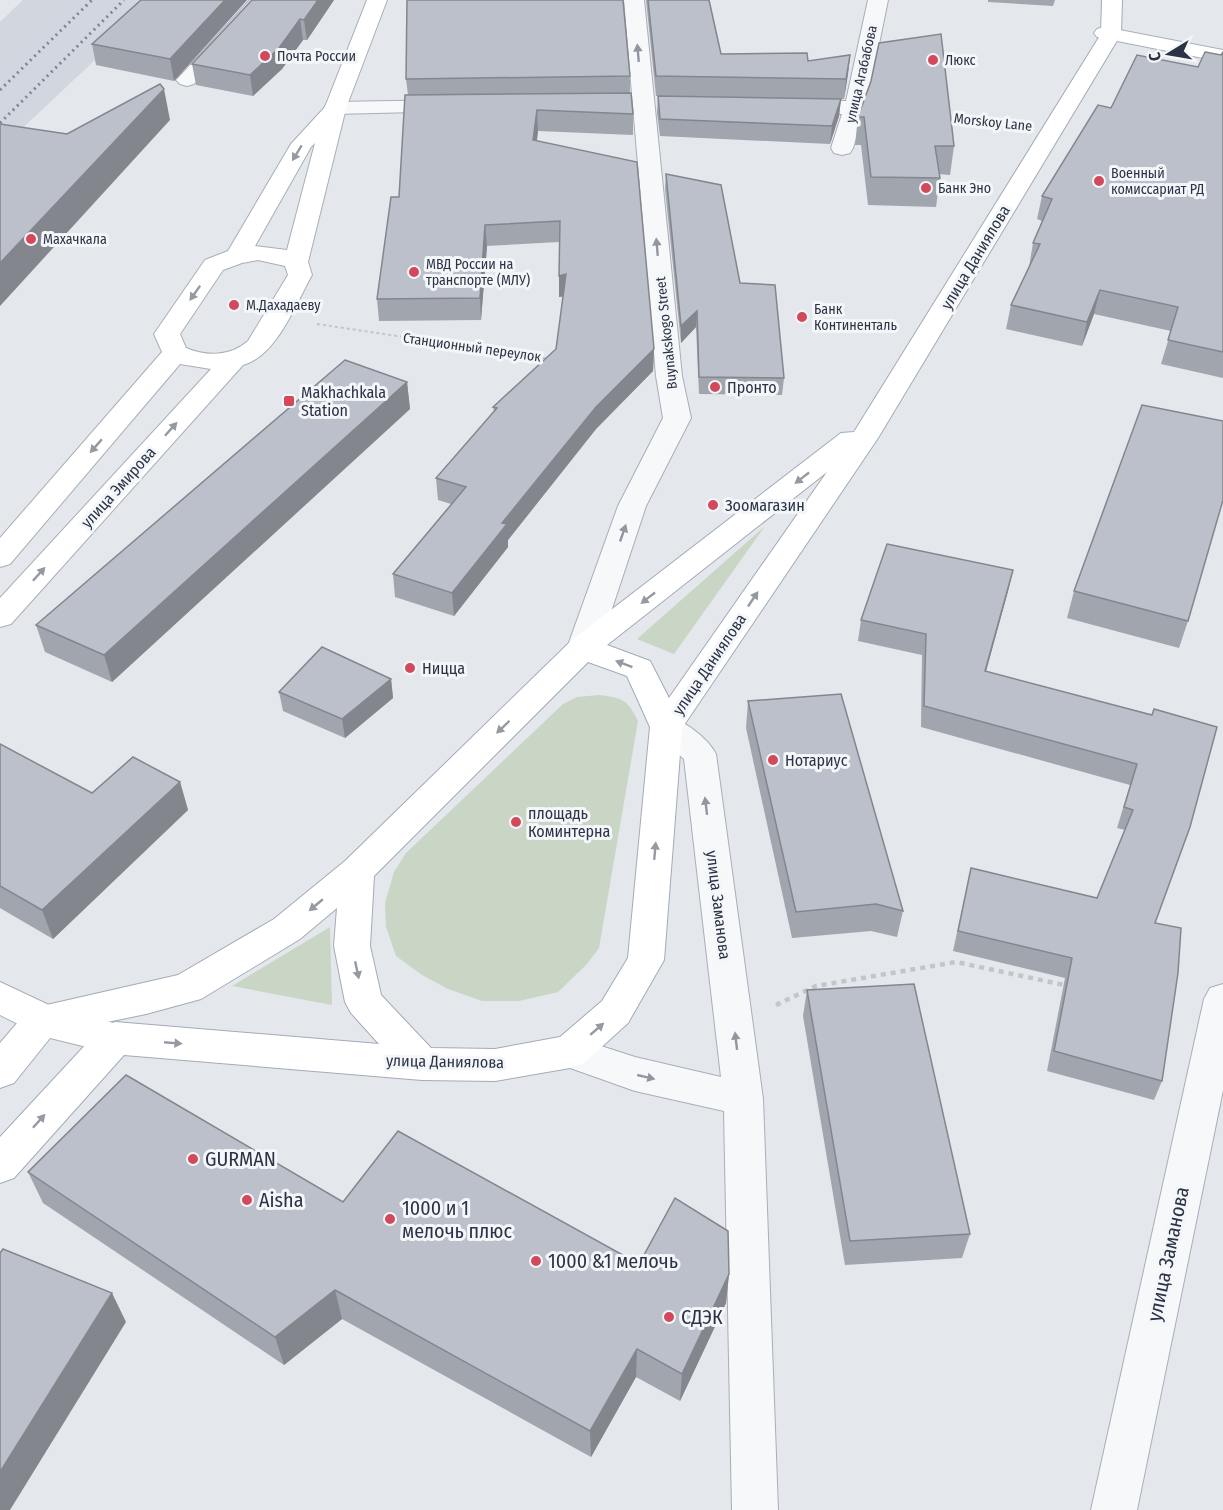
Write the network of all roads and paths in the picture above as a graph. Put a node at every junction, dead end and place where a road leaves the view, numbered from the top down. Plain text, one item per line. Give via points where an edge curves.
1 (261, 0) edge
2 (377, 0) edge
3 (634, 0) edge
4 (878, 0) edge
5 (1105, 0) edge
6 (1112, 0) edge
7 (1107, 32) junction
8 (1223, 54) edge
9 (187, 80) dead end
10 (465, 106) edge
11 (772, 106) edge
12 (335, 108) junction
13 (855, 108) junction
14 (948, 117) edge
15 (1041, 127) junction
16 (843, 148) dead end
17 (237, 256) junction
18 (296, 262) junction
19 (274, 318) junction
20 (175, 353) junction
21 (236, 358) junction
22 (553, 359) edge
23 (0, 557) edge
24 (0, 617) edge
25 (584, 648) junction
26 (666, 727) junction
27 (357, 871) junction
28 (1071, 986) edge
29 (0, 997) edge
30 (1223, 999) edge
31 (42, 1020) junction
32 (734, 1026) junction
33 (115, 1038) junction
34 (570, 1052) junction
35 (422, 1064) junction
36 (0, 1071) edge
37 (743, 1099) junction
38 (0, 1164) edge
39 (755, 1510) edge
40 (1114, 1510) edge

1 - 9 street
2 - 12 main road
25 -> 3 street, Buynakskogo Street via 632,506 677,418 669,376
4 - 13 street, улица Агабабова
5 - 7 main road, улица Даниялова
6 - 7 main road, улица Даниялова
7 - 8 main road
7 - 15 main road, улица Даниялова
26 -> 7 main road, улица Даниялова via 864,438
10 - 12 street
11 - 13 street
12 -> 17 main road via 302,144
12 - 18 main road, улица Эмирова
13 - 16 street, улица Агабабова
14 - 15 path, Morskoy Lane
15 -> 25 main road, улица Даниялова via 855,436
17 - 18 main road via 281,255
17 -> 20 main road via 214,265 167,334
18 - 19 main road, улица Эмирова via 300,275
19 - 21 main road, улица Эмирова via 256,348
19 - 22 path, Станционный переулок
20 - 21 main road, улица Эмирова via 210,363
20 -> 23 main road
24 -> 21 main road, улица Эмирова
26 -> 25 main road via 639,669
25 -> 27 main road, улица Даниялова
32 -> 26 street, улица Заманова via 700,754
34 -> 26 main road, улица Даниялова via 615,1012 646,960
27 -> 31 main road, улица Даниялова via 287,929 188,987
27 -> 35 main road via 352,946 364,1002
28 - 32 path via 956,962 816,986
29 - 31 main road, улица Даниялова
30 - 40 street, улица Заманова
31 - 33 main road, улица Даниялова
31 - 36 main road
37 -> 32 street, улица Заманова
33 -> 35 main road, улица Даниялова
38 -> 33 main road
34 - 35 main road, улица Даниялова via 495,1065
34 -> 37 street via 635,1074
37 - 39 street, улица Заманова

